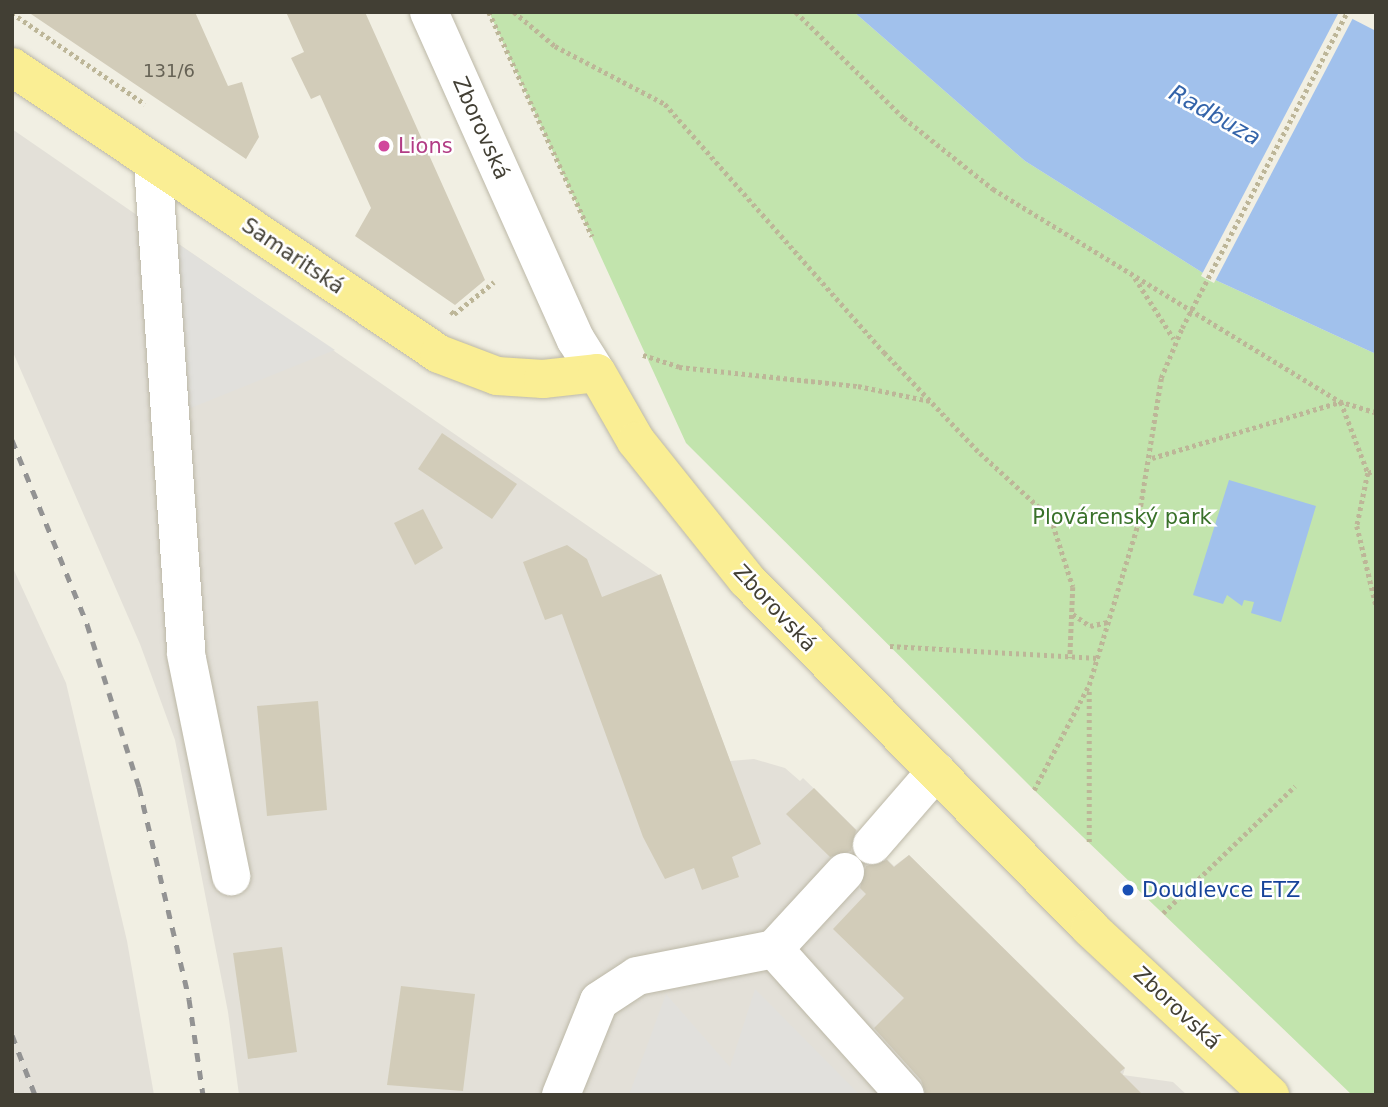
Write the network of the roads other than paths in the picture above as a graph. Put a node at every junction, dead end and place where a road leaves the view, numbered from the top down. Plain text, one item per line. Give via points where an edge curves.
1 (429, 12) edge
2 (12, 67) edge
3 (153, 164) junction
4 (597, 373) junction
5 (936, 771) junction
6 (872, 845) dead end
7 (845, 872) dead end
8 (231, 876) dead end
9 (774, 949) junction
10 (561, 1095) edge
11 (905, 1095) edge
12 (1270, 1095) edge

1 - 4 street, Zborovská via 576,340
2 - 3 main road, Samaritská
3 - 4 main road, Samaritská via 439,354 497,376 543,379
3 - 8 street via 186,654
4 - 5 main road, Zborovská via 636,441 747,580
5 - 6 street
5 - 12 main road, Zborovská via 1090,928
7 - 9 street
9 - 10 street via 638,976 599,1001
9 - 11 street

